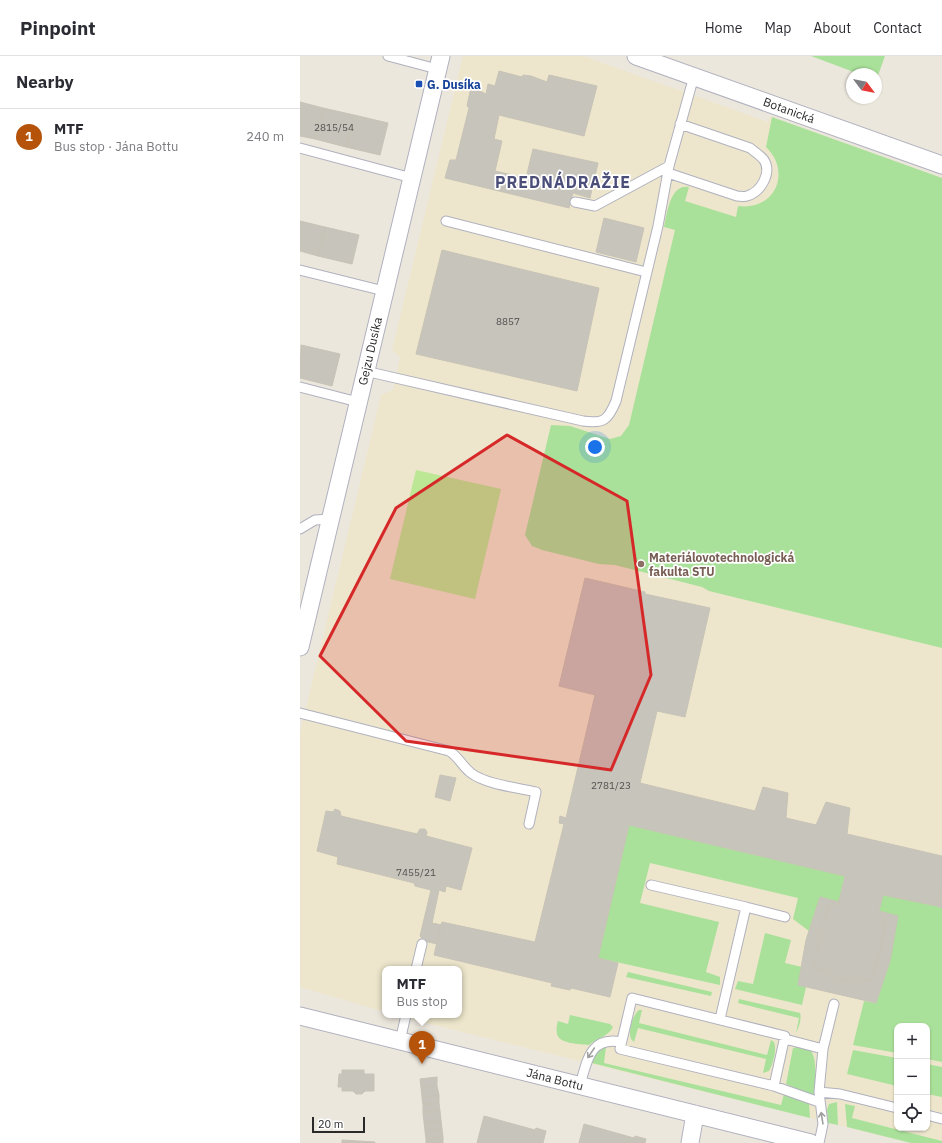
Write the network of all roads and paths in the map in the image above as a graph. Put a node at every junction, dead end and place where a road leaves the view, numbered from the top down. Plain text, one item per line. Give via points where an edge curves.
1 (388, 56) edge
2 (636, 56) edge
3 (439, 63) edge
4 (694, 76) junction
5 (680, 124) junction
6 (300, 148) edge
7 (942, 164) edge
8 (668, 170) junction
9 (412, 178) junction
10 (575, 202) dead end
11 (446, 222) dead end
12 (300, 270) edge
13 (646, 272) junction
14 (384, 291) junction
15 (365, 371) junction
16 (300, 387) edge
17 (358, 402) junction
18 (330, 519) junction
19 (300, 528) edge
20 (300, 647) edge
21 (300, 713) edge
22 (529, 824) dead end
23 (651, 885) dead end
24 (746, 907) junction
25 (785, 917) dead end
26 (422, 944) dead end
27 (417, 966) edge
28 (834, 1004) dead end
29 (300, 1016) edge
30 (405, 1018) edge
31 (720, 1019) junction
32 (785, 1039) junction
33 (400, 1041) junction
34 (621, 1042) junction
35 (823, 1049) junction
36 (580, 1085) junction
37 (774, 1086) junction
38 (819, 1092) junction
39 (819, 1102) junction
40 (894, 1107) edge
41 (695, 1114) junction
42 (930, 1116) edge
43 (942, 1119) edge
44 (690, 1143) edge
45 (811, 1143) edge
46 (819, 1143) edge

1 - 3 lane
2 - 4 street, Botanická
3 - 9 street, Gejzu Dusíka
4 - 5 lane
4 - 7 street, Botanická
5 - 8 lane
5 - 8 lane via 750,148 760,154 767,170 765,178 754,192 747,196 737,196
6 - 9 lane
8 - 10 lane via 595,206
8 - 13 lane via 658,226
9 - 14 street, Gejzu Dusíka
11 - 13 lane
12 - 14 lane
13 - 15 lane via 616,401 606,419 597,423
14 - 15 street, Gejzu Dusíka
15 - 17 street, Gejzu Dusíka
16 - 17 lane
17 - 18 street, Gejzu Dusíka
18 - 19 lane via 315,520
18 - 20 street, Gejzu Dusíka
21 - 22 lane via 449,751 455,754 471,773 485,780 536,792
23 - 24 lane
24 - 25 lane
24 - 31 lane
26 - 27 lane
28 - 35 lane
29 - 33 street, Jána Bottu
30 - 33 lane
31 - 32 lane via 785,1036
31 - 34 lane via 632,998
32 - 35 lane
32 - 37 lane
33 - 36 street, Jána Bottu
34 -> 36 lane via 613,1040 598,1044 588,1058
34 - 37 lane via 620,1048
35 - 38 lane
36 - 41 street, Jána Bottu
37 - 39 lane
38 - 39 lane
38 - 40 lane via 840,1094
46 -> 39 lane via 823,1124
41 - 44 street
41 - 45 street, Jána Bottu
42 - 43 lane

